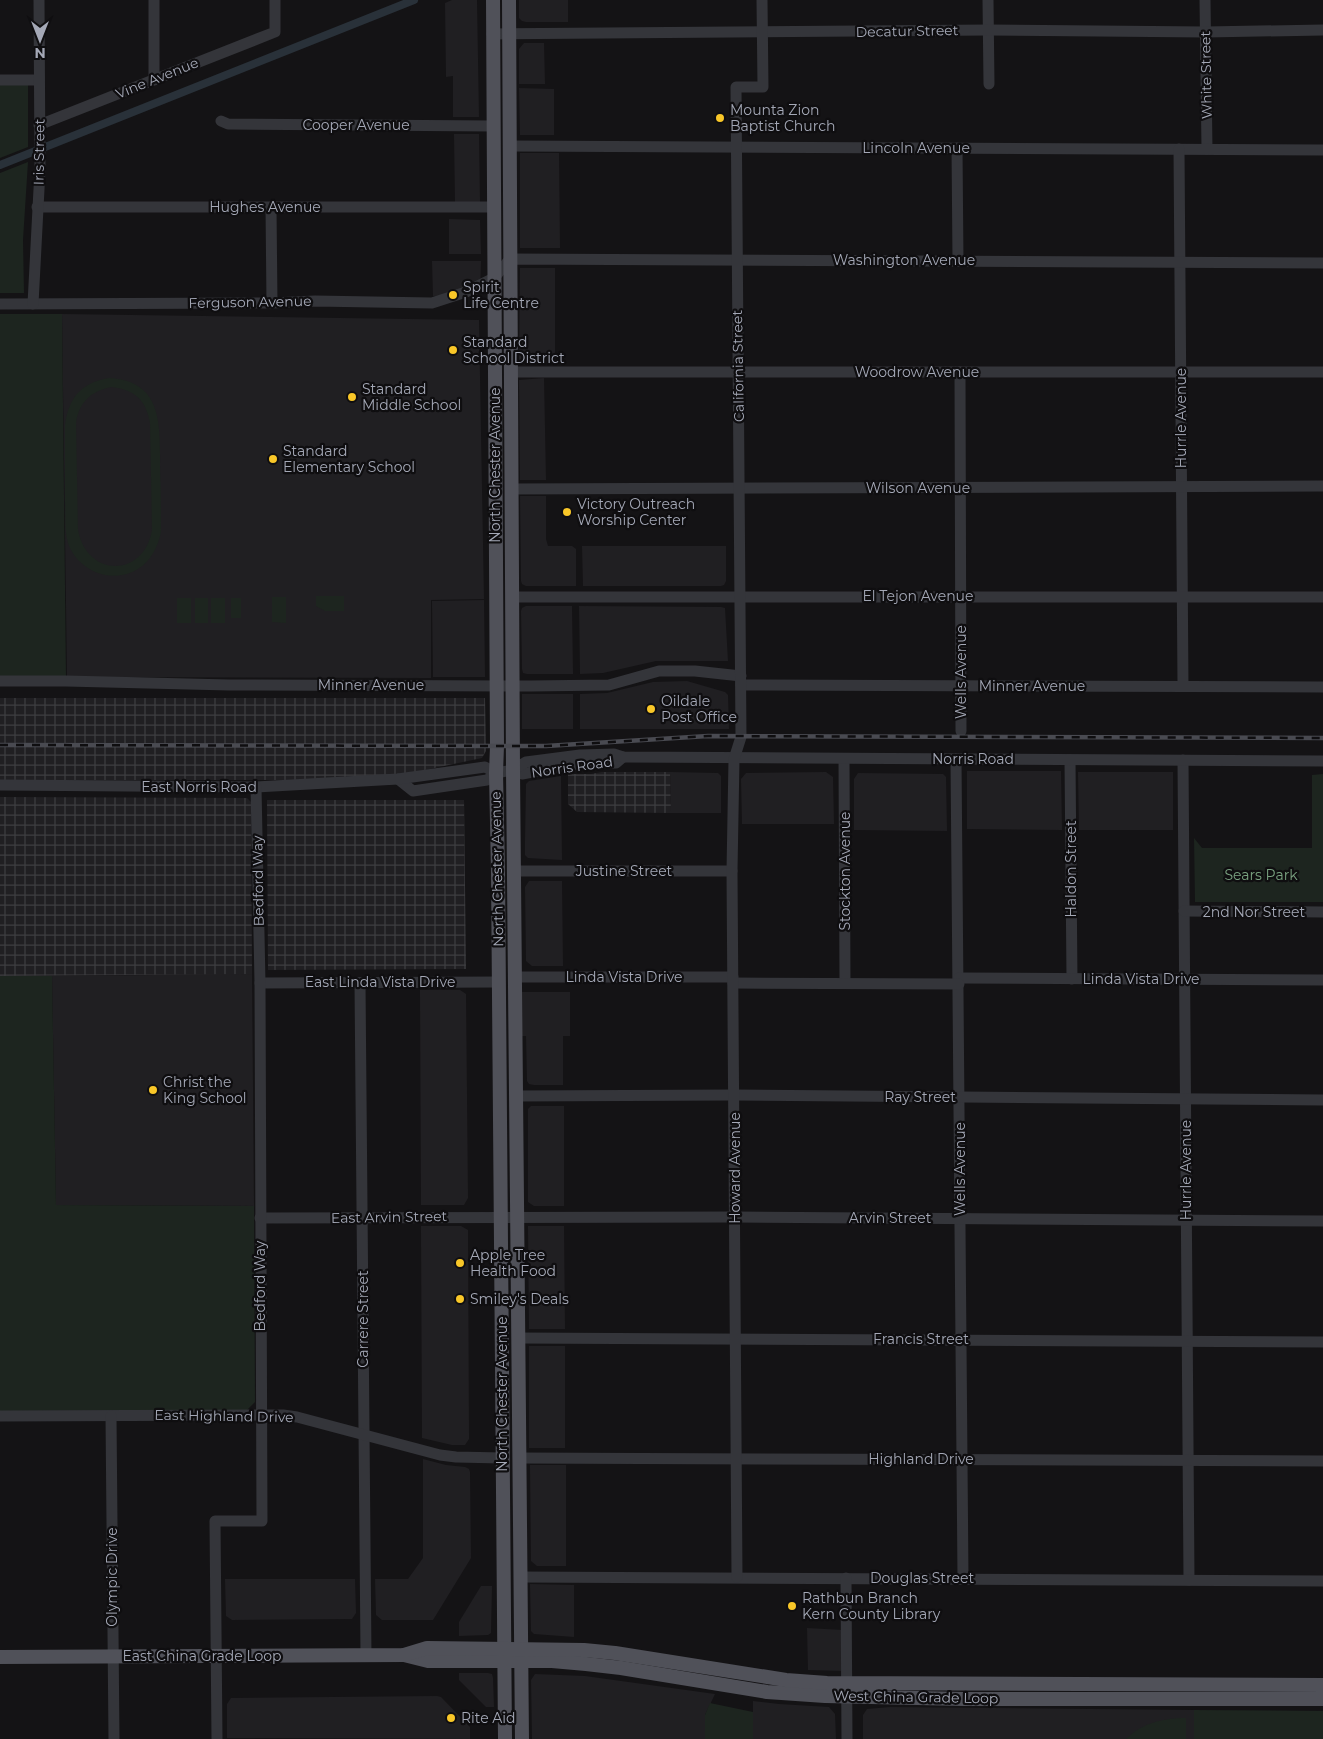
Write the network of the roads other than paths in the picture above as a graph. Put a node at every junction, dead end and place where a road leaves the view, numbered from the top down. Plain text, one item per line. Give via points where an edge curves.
1 (40, 0) edge
2 (154, 0) edge
3 (275, 0) edge
4 (493, 0) edge
5 (510, 0) edge
6 (762, 0) edge
7 (988, 0) edge
8 (1205, 0) edge
9 (989, 30) junction
10 (1323, 30) edge
11 (762, 32) junction
12 (1206, 32) junction
13 (492, 34) junction
14 (509, 34) junction
15 (0, 80) edge
16 (40, 80) junction
17 (154, 80) junction
18 (989, 84) dead end
19 (221, 121) dead end
20 (40, 125) junction
21 (492, 126) junction
22 (510, 146) junction
23 (736, 147) junction
24 (957, 148) junction
25 (1179, 149) junction
26 (1207, 149) junction
27 (1323, 150) edge
28 (510, 161) junction
29 (37, 207) junction
30 (271, 207) junction
31 (493, 207) junction
32 (510, 259) junction
33 (737, 259) junction
34 (958, 261) junction
35 (1180, 262) junction
36 (1323, 263) edge
37 (494, 278) junction
38 (272, 303) junction
39 (0, 304) edge
40 (33, 304) junction
41 (511, 372) junction
42 (738, 372) junction
43 (960, 372) junction
44 (1180, 372) junction
45 (1323, 372) edge
46 (1323, 486) edge
47 (1181, 487) junction
48 (739, 488) junction
49 (960, 488) junction
50 (512, 489) junction
51 (513, 596) junction
52 (740, 596) junction
53 (960, 596) junction
54 (1182, 597) junction
55 (1323, 598) edge
56 (0, 681) edge
57 (741, 681) junction
58 (497, 686) junction
59 (514, 686) junction
60 (961, 686) junction
61 (1183, 686) junction
62 (1323, 687) edge
63 (961, 731) dead end
64 (734, 758) junction
65 (844, 759) junction
66 (956, 759) junction
67 (1070, 760) junction
68 (1183, 760) junction
69 (1323, 761) edge
70 (513, 770) junction
71 (496, 773) junction
72 (0, 785) edge
73 (256, 787) junction
74 (515, 871) junction
75 (732, 871) junction
76 (1184, 912) junction
77 (1323, 912) edge
78 (516, 977) junction
79 (1072, 979) junction
80 (733, 980) junction
81 (1184, 980) junction
82 (1323, 980) edge
83 (959, 981) junction
84 (360, 982) junction
85 (499, 982) junction
86 (260, 983) junction
87 (845, 983) junction
88 (516, 1011) junction
89 (517, 1096) junction
90 (734, 1096) junction
91 (960, 1097) junction
92 (1185, 1099) junction
93 (1323, 1100) edge
94 (362, 1217) junction
95 (501, 1217) junction
96 (518, 1217) junction
97 (735, 1217) junction
98 (260, 1218) junction
99 (960, 1218) junction
100 (1186, 1220) junction
101 (1323, 1221) edge
102 (518, 1338) junction
103 (736, 1338) junction
104 (961, 1340) junction
105 (1187, 1342) junction
106 (1323, 1342) edge
107 (261, 1415) junction
108 (0, 1416) edge
109 (111, 1416) junction
110 (502, 1422) junction
111 (364, 1434) junction
112 (502, 1458) junction
113 (519, 1458) junction
114 (737, 1458) junction
115 (962, 1459) junction
116 (1188, 1460) junction
117 (1323, 1461) edge
118 (520, 1577) junction
119 (737, 1577) junction
120 (846, 1578) junction
121 (963, 1579) junction
122 (1189, 1580) junction
123 (1323, 1581) edge
124 (366, 1655) junction
125 (512, 1655) junction
126 (113, 1656) junction
127 (216, 1656) junction
128 (0, 1657) edge
129 (1105, 1683) junction
130 (995, 1684) junction
131 (1323, 1685) edge
132 (847, 1690) junction
133 (963, 1699) junction
134 (1068, 1699) junction
135 (1323, 1700) edge
136 (114, 1739) edge
137 (217, 1739) edge
138 (505, 1739) edge
139 (522, 1739) edge
140 (847, 1739) edge

1 - 16 street, Iris Street
2 - 17 street
3 - 17 street, Vine Avenue via 275,32
4 - 13 main road, North Chester Avenue
5 - 14 main road, North Chester Avenue
6 - 11 street, California Street
7 - 9 street
8 - 12 street, White Street
9 - 11 street, Decatur Street
9 - 12 street, Decatur Street
9 - 18 street
10 - 12 street, Decatur Street
11 - 14 street, Decatur Street
11 - 23 street, California Street via 763,87 736,87
12 - 26 street, White Street
13 - 14 street, Decatur Street
13 - 21 main road, North Chester Avenue
14 - 22 main road, North Chester Avenue
15 - 16 street
16 - 20 street, Iris Street
17 - 20 street, Vine Avenue
19 - 21 street, Cooper Avenue via 228,124
20 - 29 street, Iris Street
21 - 28 main road via 498,128 502,135
21 - 31 main road, North Chester Avenue
22 - 23 street, Lincoln Avenue
22 - 28 main road, North Chester Avenue
23 - 24 street, Lincoln Avenue
23 - 33 street, California Street
24 - 25 street, Lincoln Avenue
24 - 34 street
25 - 26 street, Lincoln Avenue
25 - 35 street, Hurrle Avenue
26 - 27 street, Lincoln Avenue
28 - 32 main road, North Chester Avenue
29 - 30 street, Hughes Avenue
29 - 40 street, Iris Street
30 - 31 street, Hughes Avenue
30 - 38 street
31 - 37 main road, North Chester Avenue
32 - 33 street, Washington Avenue
32 - 37 street
32 - 41 main road, North Chester Avenue
33 - 34 street, Washington Avenue
33 - 42 street, California Street
34 - 35 street, Washington Avenue
35 - 36 street, Washington Avenue
35 - 44 street, Hurrle Avenue
37 - 38 street, Ferguson Avenue via 466,292 432,303
37 - 58 main road, North Chester Avenue
38 - 40 street, Ferguson Avenue
39 - 40 street, Ferguson Avenue
41 - 42 street, Woodrow Avenue
41 - 50 main road, North Chester Avenue
42 - 43 street, Woodrow Avenue
42 - 48 street, California Street
43 - 44 street, Woodrow Avenue
43 - 49 street, Wells Avenue
44 - 45 street, Woodrow Avenue
44 - 47 street, Hurrle Avenue
46 - 47 street, Wilson Avenue
47 - 49 street, Wilson Avenue
47 - 54 street, Hurrle Avenue
48 - 49 street, Wilson Avenue
48 - 50 street, Wilson Avenue
48 - 52 street, California Street
49 - 53 street, Wells Avenue
50 - 51 main road, North Chester Avenue
51 - 52 street, El Tejon Avenue
51 - 59 main road, North Chester Avenue
52 - 53 street, El Tejon Avenue
52 - 57 street, California Street
53 - 54 street, El Tejon Avenue
53 - 60 street, Wells Avenue
54 - 55 street, El Tejon Avenue
54 - 61 street, Hurrle Avenue
56 - 58 street, Minner Avenue
57 - 59 street, Minner Avenue via 695,671 659,672 609,685
57 - 60 street, Minner Avenue
57 - 64 street, California Street via 740,737
58 - 59 street, Minner Avenue
58 - 71 main road, North Chester Avenue
59 - 70 main road, North Chester Avenue
60 - 61 street, Minner Avenue
60 - 63 street, Wells Avenue
61 - 62 street, Minner Avenue
64 - 65 street, Norris Road
64 - 70 street, Norris Road via 580,755 526,762
64 - 75 street, Howard Avenue
65 - 66 street, Norris Road
65 - 87 street, Stockton Avenue
66 - 67 street, Norris Road
66 - 83 street, Wells Avenue
67 - 68 street, Norris Road
67 - 79 street, Haldon Street
68 - 69 street, Norris Road
68 - 76 street, Hurrle Avenue
70 - 71 street, East Norris Road
70 - 74 main road, North Chester Avenue
71 - 73 street, East Norris Road via 485,767 398,779
71 - 85 main road, North Chester Avenue
72 - 73 street, East Norris Road
73 - 86 street, Bedford Way
74 - 75 street, Justine Street
74 - 78 main road, North Chester Avenue
75 - 80 street, Howard Avenue
76 - 77 street, 2nd Nor Street
76 - 81 street, Hurrle Avenue
78 - 80 street, Linda Vista Drive
78 - 88 main road, North Chester Avenue
79 - 81 street, Linda Vista Drive
79 - 83 street, Linda Vista Drive
80 - 87 street, Linda Vista Drive
80 - 90 street, Howard Avenue
81 - 82 street, Linda Vista Drive
81 - 92 street, Hurrle Avenue
83 - 87 street, Linda Vista Drive
83 - 91 street, Wells Avenue
84 - 85 street, East Linda Vista Drive
84 - 86 street, East Linda Vista Drive
84 - 94 street, Carrere Street
85 - 88 main road via 507,985
85 - 95 main road, North Chester Avenue
86 - 98 street, Bedford Way
88 - 89 main road, North Chester Avenue
89 - 90 street, Ray Street
89 - 96 main road, North Chester Avenue
90 - 91 street, Ray Street
90 - 97 street, Howard Avenue
91 - 92 street, Ray Street
91 - 99 street, Wells Avenue
92 - 93 street, Ray Street
92 - 100 street, Hurrle Avenue
94 - 95 street, East Arvin Street
94 - 98 street, East Arvin Street
94 - 111 street, Carrere Street
95 - 96 street, East Arvin Street
95 - 110 main road, North Chester Avenue
96 - 97 street, Arvin Street
96 - 102 main road, North Chester Avenue
97 - 99 street, Arvin Street
97 - 103 street, Howard Avenue
98 - 107 street, Bedford Way
99 - 100 street, Arvin Street
99 - 104 street, Wells Avenue
100 - 101 street, Arvin Street
100 - 105 street, Hurrle Avenue
102 - 103 street, Francis Street
102 - 113 main road, North Chester Avenue
103 - 104 street, Francis Street
103 - 114 street, Howard Avenue
104 - 105 street, Francis Street
104 - 115 street, Wells Avenue
105 - 106 street, Francis Street
105 - 116 street, Hurrle Avenue
107 - 109 street, East Highland Drive
107 - 111 street, East Highland Drive via 297,1417
107 - 127 street, Bedford Way via 262,1521 215,1521
108 - 109 street, East Highland Drive
109 - 126 street, Olympic Drive
110 - 112 main road, North Chester Avenue
110 - 113 main road via 514,1454
111 - 112 street, East Highland Drive via 440,1455
111 - 124 street, Carrere Street
112 - 125 main road, North Chester Avenue
113 - 114 street, Highland Drive
113 - 118 main road, North Chester Avenue
114 - 115 street, Highland Drive
114 - 119 street, Howard Avenue
115 - 116 street, Highland Drive
115 - 121 street, Wells Avenue
116 - 117 street, Highland Drive
116 - 122 street, Hurrle Avenue
118 - 119 street, Douglas Street
118 - 125 main road, North Chester Avenue
119 - 120 street, Douglas Street
120 - 121 street, Douglas Street
120 - 132 street
121 - 122 street, Douglas Street
122 - 123 street, Douglas Street
124 - 125 main road, East China Grade Loop via 404,1654 427,1648
124 - 127 main road, East China Grade Loop
125 - 132 main road, West China Grade Loop via 715,1677 767,1692
125 - 138 main road, North Chester Avenue
125 - 139 main road, North Chester Avenue
126 - 127 main road, East China Grade Loop
126 - 128 main road, East China Grade Loop
126 - 136 street, Olympic Drive
127 - 137 street, Bedford Way
129 - 130 main road, West China Grade Loop
129 - 131 main road, West China Grade Loop
129 - 134 main road via 1092,1692 1072,1692
130 - 132 main road, West China Grade Loop
130 - 133 main road via 984,1691 966,1691
132 - 133 main road, West China Grade Loop
132 - 140 street
133 - 134 main road, West China Grade Loop
134 - 135 main road, West China Grade Loop

